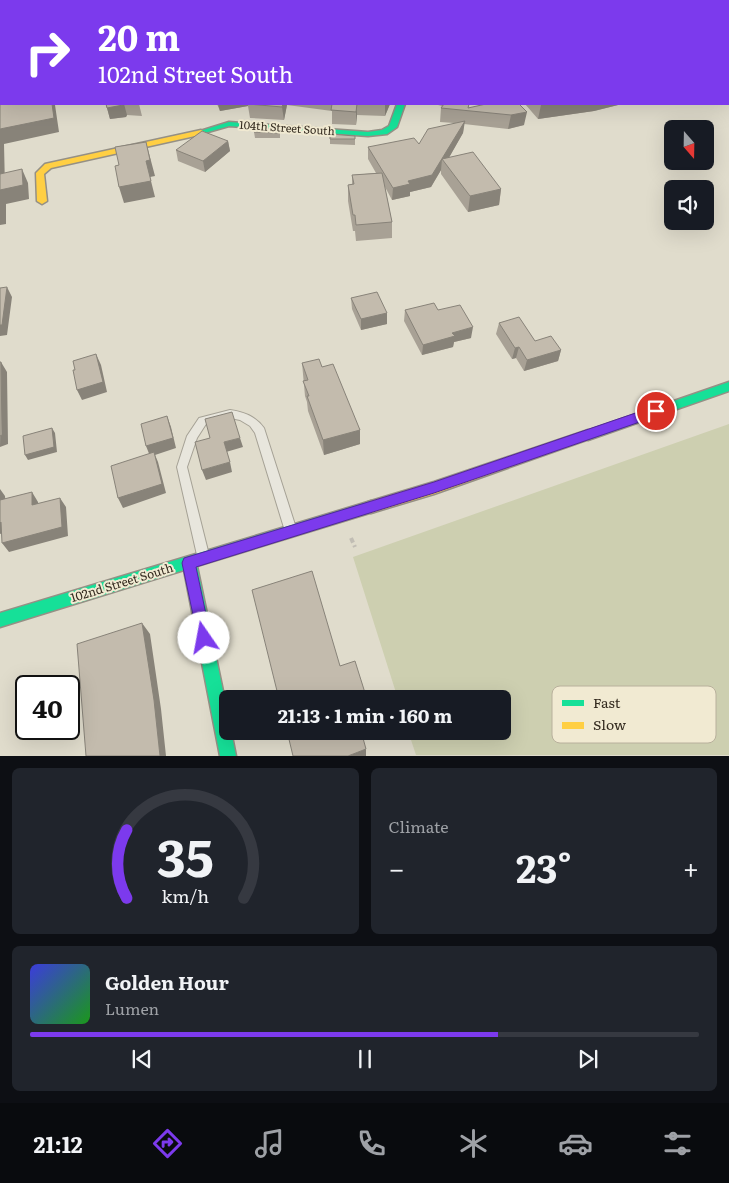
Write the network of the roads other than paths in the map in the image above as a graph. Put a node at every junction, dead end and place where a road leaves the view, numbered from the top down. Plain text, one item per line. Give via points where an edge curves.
1 (401, 105) edge
2 (42, 201) dead end
3 (729, 386) edge
4 (291, 532) junction
5 (204, 558) junction
6 (189, 563) junction
7 (0, 620) edge
8 (228, 756) edge

1 - 2 street, 104th Street South via 393,127 381,133 229,124 182,138 48,166 40,173
3 - 4 street, 102nd Street South via 434,488
4 - 5 street, 102nd Street South
4 - 5 lane via 260,431 242,416 219,416 203,421 192,436 182,466
5 - 6 street, 102nd Street South
6 - 7 street, 102nd Street South
6 - 8 street

